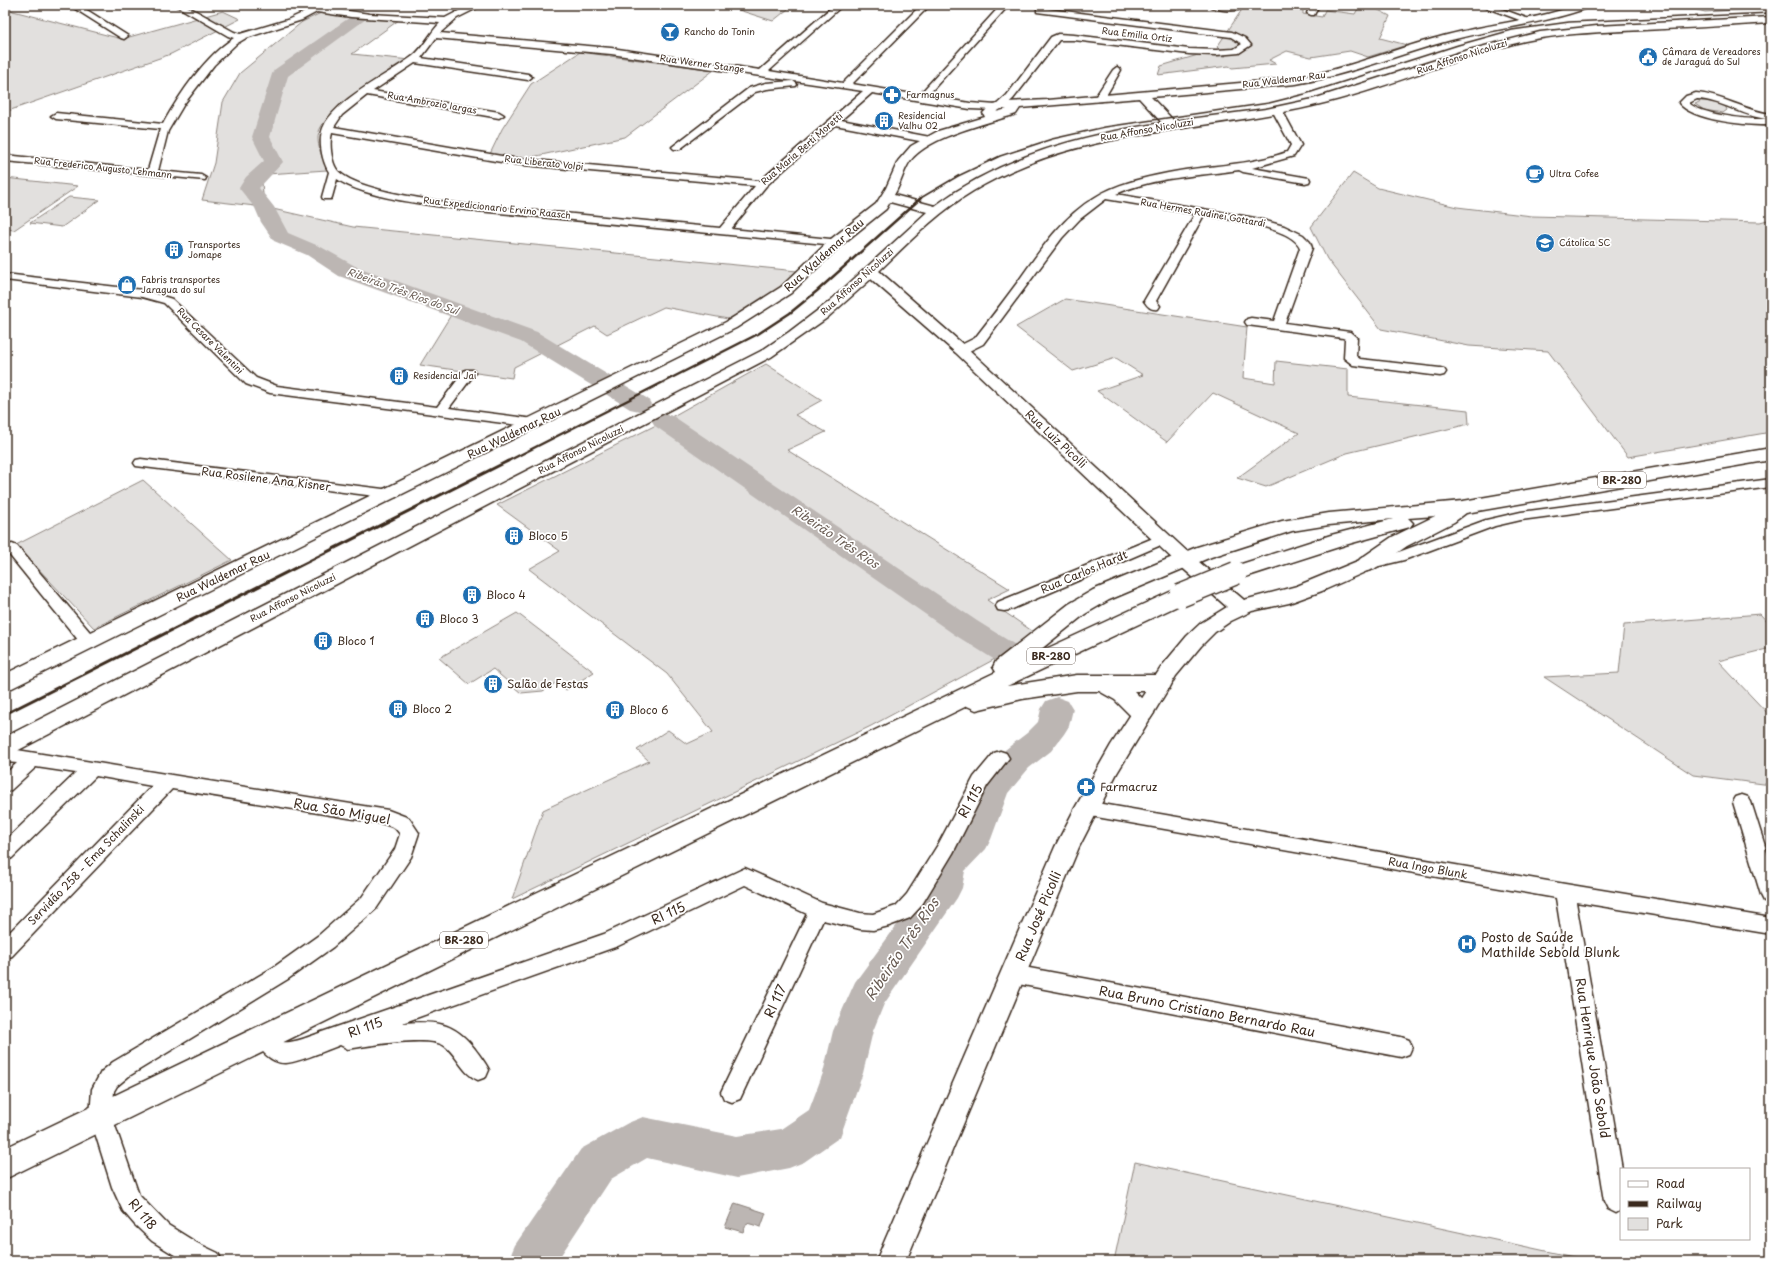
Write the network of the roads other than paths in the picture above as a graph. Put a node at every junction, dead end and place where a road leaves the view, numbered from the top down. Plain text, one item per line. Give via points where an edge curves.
1 (73, 5) edge
2 (179, 5) edge
3 (295, 5) edge
4 (478, 5) edge
5 (839, 5) edge
6 (926, 5) edge
7 (1001, 5) edge
8 (1005, 5) edge
9 (1081, 5) edge
10 (1212, 5) edge
11 (1315, 5) edge
12 (1483, 5) edge
13 (1586, 5) edge
14 (1238, 8) dead end
15 (317, 10) junction
16 (1040, 10) dead end
17 (1074, 14) junction
18 (1311, 14) dead end
19 (1528, 20) junction
20 (1771, 20) edge
21 (447, 21) junction
22 (434, 35) junction
23 (124, 36) dead end
24 (241, 37) junction
25 (414, 60) junction
26 (1117, 70) dead end
27 (761, 73) junction
28 (528, 77) dead end
29 (822, 82) junction
30 (845, 86) junction
31 (870, 90) junction
32 (366, 92) junction
33 (1142, 94) junction
34 (921, 98) junction
35 (1099, 98) junction
36 (1002, 108) junction
37 (1279, 110) junction
38 (499, 115) dead end
39 (56, 116) dead end
40 (1771, 117) edge
41 (834, 122) junction
42 (1771, 122) edge
43 (1171, 125) junction
44 (166, 127) junction
45 (327, 129) junction
46 (930, 140) junction
47 (676, 147) dead end
48 (5, 158) edge
49 (1232, 168) junction
50 (334, 172) junction
51 (152, 173) junction
52 (200, 178) dead end
53 (1305, 180) dead end
54 (762, 184) junction
55 (1106, 196) junction
56 (327, 197) dead end
57 (888, 197) junction
58 (936, 210) junction
59 (1201, 212) junction
60 (723, 231) junction
61 (836, 242) junction
62 (871, 271) junction
63 (5, 277) edge
64 (1154, 306) dead end
65 (1251, 322) dead end
66 (1278, 326) junction
67 (961, 350) junction
68 (1440, 372) dead end
69 (469, 373) dead end
70 (440, 412) junction
71 (534, 424) junction
72 (1771, 454) edge
73 (141, 464) dead end
74 (1771, 484) edge
75 (391, 494) junction
76 (1468, 506) junction
77 (1491, 523) junction
78 (1163, 539) junction
79 (12, 549) dead end
80 (1185, 560) junction
81 (1367, 564) junction
82 (1004, 606) dead end
83 (1241, 608) junction
84 (89, 642) junction
85 (1100, 682) junction
86 (5, 683) edge
87 (1161, 683) junction
88 (1142, 712) junction
89 (923, 717) junction
90 (5, 747) edge
91 (5, 755) edge
92 (1000, 758) dead end
93 (33, 759) junction
94 (92, 769) junction
95 (161, 780) junction
96 (5, 785) edge
97 (1742, 802) dead end
98 (1085, 808) junction
99 (84, 852) dead end
100 (5, 854) edge
101 (1565, 892) junction
102 (1771, 895) edge
103 (818, 910) junction
104 (1771, 926) edge
105 (5, 950) edge
106 (1013, 974) junction
107 (264, 1037) junction
108 (322, 1042) junction
109 (1401, 1047) dead end
110 (478, 1070) dead end
111 (732, 1092) dead end
112 (101, 1117) junction
113 (5, 1164) edge
114 (1616, 1201) dead end
115 (210, 1261) edge
116 (891, 1261) edge

1 - 23 street
2 - 24 street
3 - 15 street
4 - 21 street via 456,14
5 - 27 street
6 - 30 street
7 - 8 street
8 - 34 street
9 - 17 street
10 - 14 street
11 - 18 street
12 - 19 street
13 - 19 street, Rua Waldemar Rau
15 - 21 street
15 - 24 street via 297,20
16 - 17 street
17 - 36 street, Rua Emilia Ortiz via 1232,35 1241,38 1247,45 1237,52 1214,52 1058,37
19 - 33 street, Rua Waldemar Rau via 1447,38 1322,77
20 - 37 street, Rua Affonso Nicoluzzi via 1604,28 1545,34 1488,48 1326,100
21 - 22 street
22 - 25 street via 427,48
22 - 27 street, Rua Werner Stange via 581,48
24 - 44 street via 228,46 198,79
25 - 28 street
25 - 32 street
26 - 35 street
27 - 29 street, Rua Werner Stange
29 - 30 street, Rua Werner Stange
29 - 47 street via 766,86 752,90
30 - 31 street, Rua Werner Stange
31 - 34 street, Rua Werner Stange
31 - 41 street, Rua Maria Berti Moretti
32 - 38 street, Rua Ambrozio Iargas
32 - 45 street via 347,105
33 - 35 street, Rua Waldemar Rau
33 - 43 street
34 - 36 street, Rua Werner Stange
35 - 36 street, Rua Waldemar Rau
36 - 46 street, Rua Waldemar Rau via 974,123
37 - 43 street, Rua Affonso Nicoluzzi
37 - 49 street via 1297,144 1291,154
39 - 44 street
40 - 42 street via 1747,112 1712,98 1691,98 1684,103 1690,109 1704,114 1753,123
41 - 46 street
41 - 54 street, Rua Maria Berti Moretti
43 - 58 street, Rua Affonso Nicoluzzi via 1083,142 1031,158 986,178 951,198
44 - 51 street
45 - 50 street via 326,146
45 - 54 street, Rua Liberato Volpi via 513,161
46 - 57 street, Rua Waldemar Rau via 907,157
48 - 51 street, Rua Frederico Augusto Lehmann
49 - 53 street
49 - 55 street via 1174,176
50 - 56 street
50 - 60 street, Rua Expedicionario Ervino Raasch via 370,189 457,206
51 - 52 street, Rua Frederico Augusto Lehmann
54 - 60 street, Rua Maria Berti Moretti
55 - 59 street, Rua Hermes Rudinei Gottardi
55 - 67 street via 1085,209 1071,222 979,341
57 - 58 street
57 - 61 street, Rua Waldemar Rau via 881,206
58 - 62 street, Rua Affonso Nicoluzzi
59 - 64 street via 1150,301
59 - 66 street, Rua Hermes Rudinei Gottardi via 1251,220 1280,228 1304,242 1306,248
60 - 61 street, Rua Expedicionario Ervino Raasch
61 - 71 street, Rua Waldemar Rau via 796,282 750,314
62 - 67 street, Rua Luiz Picolli
62 - 90 street, Rua Affonso Nicoluzzi via 808,326 766,354
63 - 70 street, Rua Cesare Valentini via 143,294 168,301 243,374 262,387
65 - 66 street
66 - 68 street via 1346,335 1351,338 1350,358 1357,362
67 - 78 street, Rua Luiz Picolli
69 - 70 street
70 - 71 street, Rua Cesare Valentini
71 - 75 street, Rua Waldemar Rau
72 - 76 highway, BR-280
73 - 75 street, Rua Rosilene Ana Kisner
74 - 77 street via 1558,510
75 - 84 street, Rua Waldemar Rau
76 - 77 street
76 - 80 highway via 1289,525
76 - 81 highway via 1385,549
76 - 89 highway, BR-280, bridge via 1338,540 1236,573 1180,596
77 - 81 street via 1435,546
78 - 80 street, Rua Luiz Picolli
78 - 82 street, Rua Carlos Hardt
79 - 84 street
80 - 83 street, Rua Luiz Picolli
80 - 89 highway via 1101,595 1077,609 995,674
81 - 83 street, Rua José Picolli via 1335,580 1282,598
83 - 87 street, Rua José Picolli via 1217,621 1200,635
84 - 86 street, Rua Waldemar Rau
85 - 87 highway
85 - 88 highway via 1123,694
85 - 89 highway via 1022,691
87 - 88 street, Rua José Picolli
88 - 98 street, Rua José Picolli
89 - 107 highway, BR-280
91 - 93 street, Rua São Miguel
92 - 103 street, RI 115 via 980,782 946,848 914,900 903,912 873,922
93 - 94 street, Rua São Miguel
93 - 96 street
94 - 95 street, Rua São Miguel
94 - 100 street
95 - 99 street
95 - 105 street, Servidão 258 - Ema Schalinski
95 - 112 street, Rua São Miguel via 388,817 402,823 410,833 404,852 369,903 326,941 281,973 120,1069 102,1089
97 - 102 street
98 - 101 street, Rua Ingo Blunk
98 - 106 street, Rua José Picolli
101 - 104 street, Rua Ingo Blunk
101 - 114 street, Rua Henrique João Sebold
103 - 108 street, RI 115 via 745,876 611,940
103 - 111 street, RI 117
106 - 109 street, Rua Bruno Cristiano Bernardo Rau
106 - 116 street, Rua José Picolli
107 - 108 street, RI 115 via 274,1050 280,1053
107 - 112 highway, BR-280
108 - 110 street via 419,1031 435,1032 449,1036
112 - 113 highway, BR-280
112 - 115 street, RI 118 via 131,1203 160,1233

